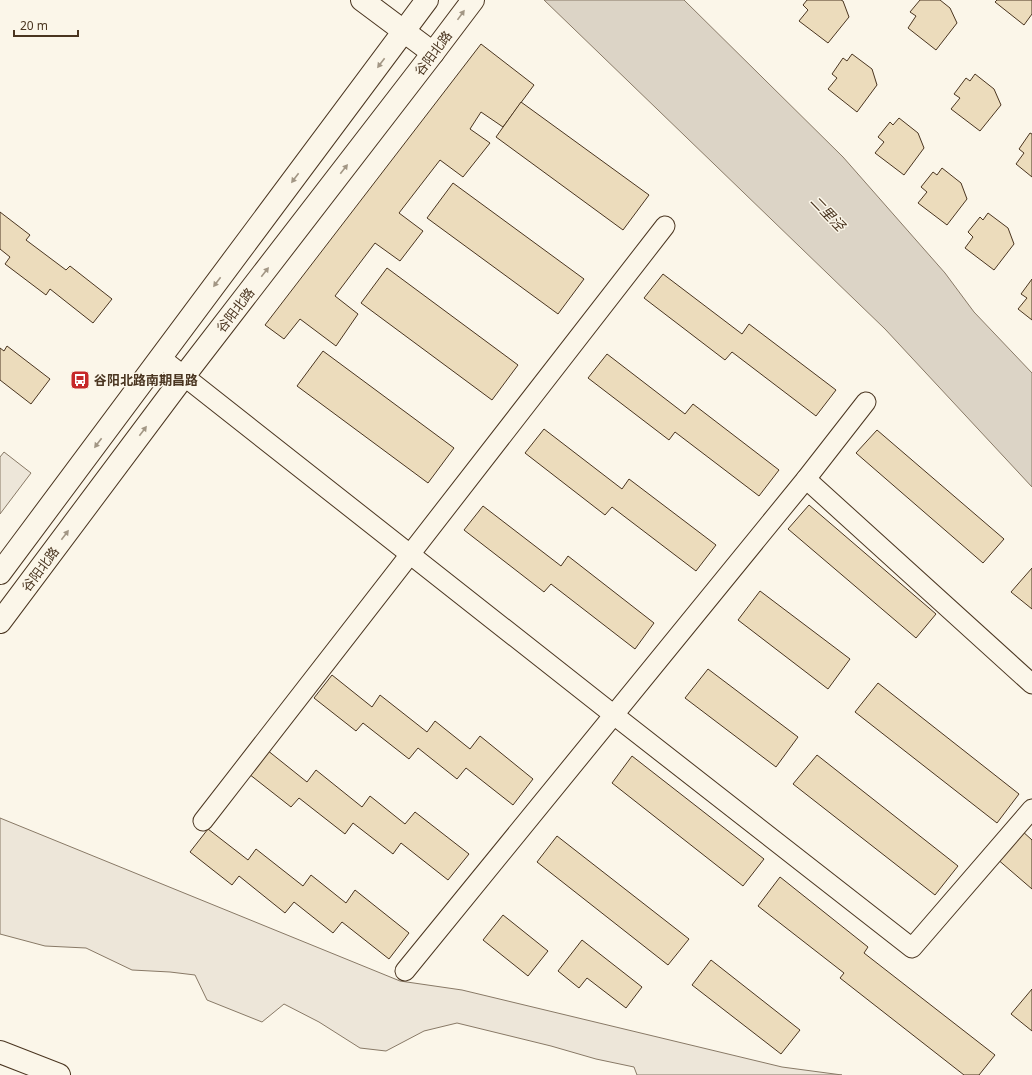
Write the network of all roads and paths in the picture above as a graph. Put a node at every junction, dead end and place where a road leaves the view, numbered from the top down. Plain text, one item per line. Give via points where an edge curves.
1 (362, 0) edge
2 (427, 0) edge
3 (473, 0) edge
4 (404, 31) junction
5 (433, 54) junction
6 (665, 226) dead end
7 (161, 358) junction
8 (184, 376) junction
9 (866, 402) dead end
10 (806, 479) junction
11 (410, 554) junction
12 (0, 573) edge
13 (0, 622) edge
14 (1032, 684) edge
15 (614, 715) junction
16 (1032, 809) edge
17 (203, 821) dead end
18 (405, 971) dead end
19 (0, 1052) edge
20 (0, 1059) edge
21 (45, 1075) edge
22 (59, 1075) edge

1 - 4 main road
2 - 4 main road
5 -> 3 main road, 谷阳北路
4 - 5 main road
4 -> 7 main road
8 -> 5 main road, 谷阳北路
6 - 11 street
7 - 8 street
7 -> 12 main road
8 - 11 street
13 -> 8 main road, 谷阳北路
9 - 10 street
10 - 14 street
10 - 15 street
11 - 15 street
11 - 17 street
15 - 16 street via 912,948
15 - 18 street
19 - 22 main road
20 - 21 main road

